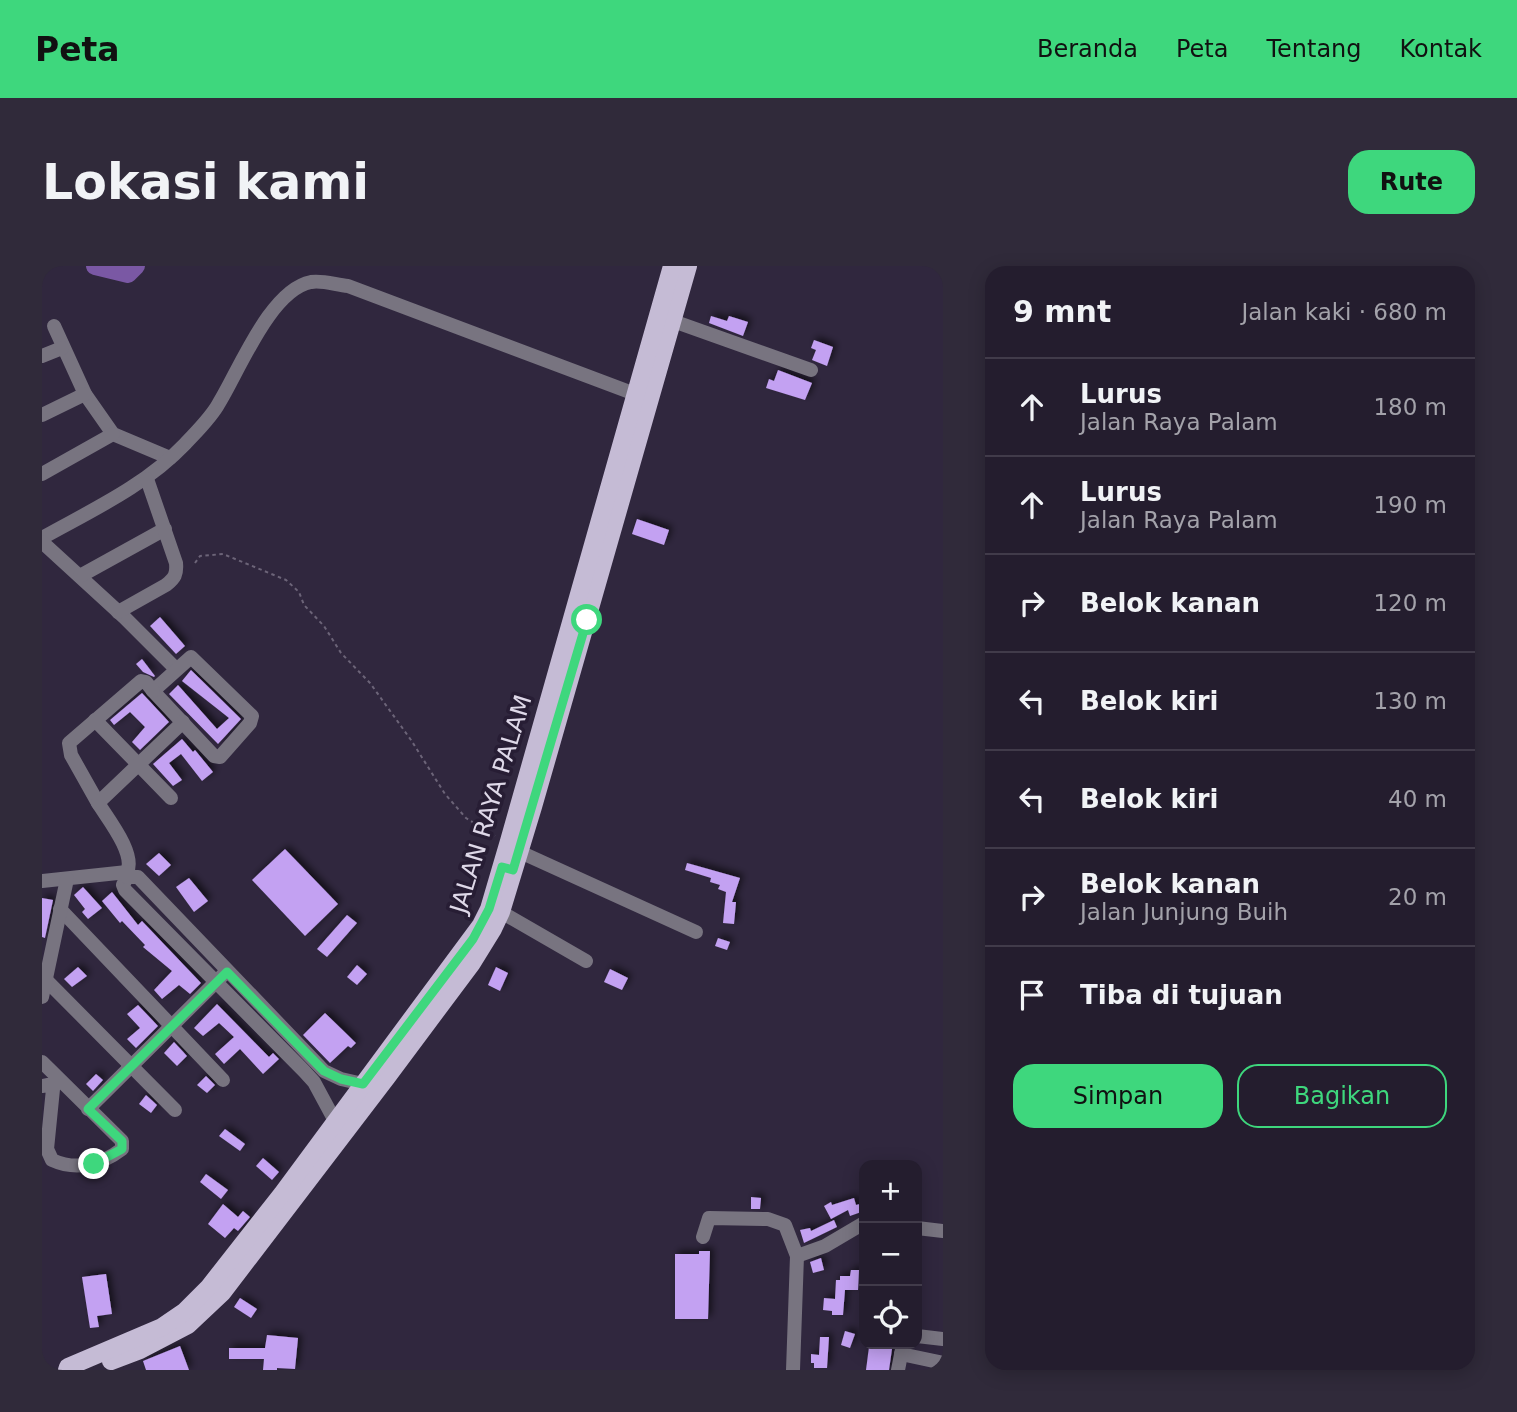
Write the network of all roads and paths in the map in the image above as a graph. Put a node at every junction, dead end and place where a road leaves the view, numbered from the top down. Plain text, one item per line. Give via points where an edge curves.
1 (672, 266) edge
2 (688, 266) edge
3 (673, 321) junction
4 (54, 326) dead end
5 (62, 348) junction
6 (42, 356) edge
7 (811, 370) dead end
8 (85, 394) junction
9 (635, 394) junction
10 (42, 415) edge
11 (113, 434) junction
12 (170, 458) junction
13 (42, 474) edge
14 (147, 479) junction
15 (164, 529) junction
16 (42, 540) edge
17 (195, 563) dead end
18 (80, 576) junction
19 (118, 612) junction
20 (176, 669) junction
21 (153, 691) junction
22 (94, 720) junction
23 (183, 722) junction
24 (138, 764) junction
25 (171, 798) dead end
26 (98, 803) junction
27 (514, 846) junction
28 (507, 869) junction
29 (127, 874) junction
30 (67, 879) junction
31 (42, 881) edge
32 (60, 909) junction
33 (501, 912) junction
34 (696, 932) dead end
35 (586, 961) dead end
36 (221, 976) junction
37 (46, 980) junction
38 (42, 998) edge
39 (172, 1026) junction
40 (42, 1062) edge
41 (132, 1067) junction
42 (324, 1071) junction
43 (223, 1080) dead end
44 (314, 1082) junction
45 (363, 1084) junction
46 (52, 1085) edge
47 (88, 1109) junction
48 (175, 1110) dead end
49 (335, 1121) junction
50 (287, 1198) junction
51 (859, 1226) edge
52 (922, 1229) edge
53 (943, 1231) edge
54 (703, 1237) dead end
55 (797, 1256) junction
56 (922, 1337) edge
57 (943, 1339) edge
58 (902, 1349) edge
59 (943, 1363) edge
60 (66, 1369) edge
61 (88, 1370) edge
62 (793, 1370) edge
63 (898, 1370) edge

1 - 9 main road, JALAN RAYA PALAM
2 - 3 main road, JALAN RAYA PALAM
3 - 7 street
3 - 27 main road, JALAN RAYA PALAM
4 - 5 street
5 - 6 street
5 - 8 street
8 - 10 street
8 - 11 street
9 - 12 street via 348,286 309,283 292,291 274,309 219,405
9 - 27 main road, JALAN RAYA PALAM
11 - 12 street
11 - 13 street
12 - 14 street
14 - 15 street
14 - 16 street
15 - 18 street
15 - 19 street via 177,563 174,579
16 - 18 street
17 - 27 path via 200,556 223,554 286,580 341,653 370,683 445,794 466,818
18 - 19 street
19 - 20 street
20 - 21 street
20 - 23 street via 188,657 194,658 252,716 218,758
21 - 22 street via 141,681
21 - 23 street
22 - 24 street
22 - 26 street via 68,748
23 - 24 street
24 - 25 street
24 - 26 street
26 - 29 street via 130,860
27 - 28 main road, JALAN RAYA PALAM
27 - 34 street
28 - 33 main road, JALAN RAYA PALAM
28 - 45 main road, JALAN RAYA PALAM via 473,939
29 - 30 street
29 - 36 street via 125,890
30 - 31 street
30 - 32 street
32 - 37 street
32 - 39 street
33 - 35 street
33 - 50 main road, JALAN RAYA PALAM via 472,963
36 - 39 street
36 - 42 street
36 - 44 street
37 - 38 street
37 - 41 street
39 - 41 street
39 - 43 street
40 - 46 street
41 - 47 street
41 - 48 street
42 - 44 street
42 - 45 street
44 - 49 street
45 - 49 main road, JALAN RAYA PALAM
46 - 47 street
46 - 47 street via 47,1149 52,1160 73,1166 94,1164 122,1149 122,1141
49 - 50 main road, JALAN RAYA PALAM
50 - 60 main road, JALAN RAYA PALAM via 184,1312 162,1327
50 - 61 main road, JALAN RAYA PALAM via 222,1293 196,1320 140,1350
51 - 55 street
52 - 53 street
54 - 55 street via 709,1218 768,1219 785,1225
55 - 62 street
56 - 57 street
58 - 59 street
58 - 63 street

